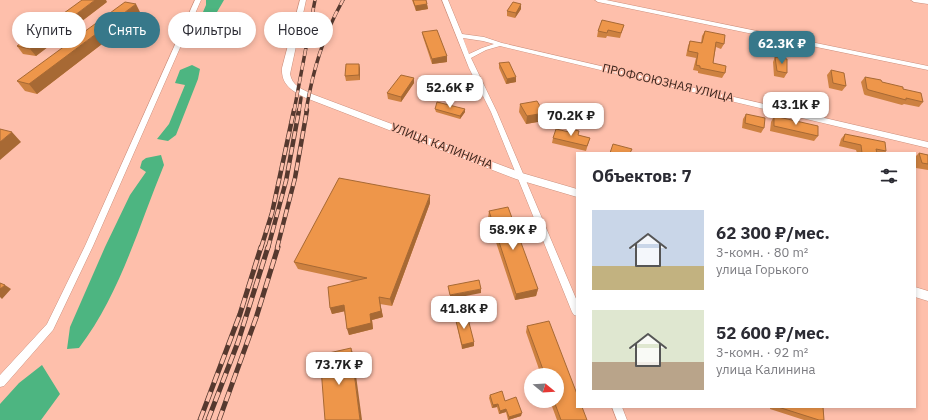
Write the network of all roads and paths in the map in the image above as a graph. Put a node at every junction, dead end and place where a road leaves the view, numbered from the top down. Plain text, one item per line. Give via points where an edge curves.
1 (198, 0) edge
2 (303, 0) edge
3 (445, 0) edge
4 (598, 0) edge
5 (914, 0) edge
6 (928, 2) edge
7 (460, 36) junction
8 (500, 44) junction
9 (468, 56) junction
10 (928, 68) edge
11 (928, 145) edge
12 (519, 176) junction
13 (576, 193) edge
14 (916, 292) edge
15 (928, 296) edge
16 (576, 310) edge
17 (0, 382) edge
18 (617, 408) edge
19 (622, 420) edge

1 - 17 street via 89,246 50,327
2 - 12 street, УЛИЦА КАЛИНИНА via 285,76 287,83 309,96
3 - 7 street
4 - 10 street
5 - 6 street
7 - 8 street, ПРОФСОЮЗНАЯ УЛИЦА
7 - 9 street
8 - 9 street
8 - 11 street, ПРОФСОЮЗНАЯ УЛИЦА
9 - 12 street via 494,112
12 - 13 street, УЛИЦА КАЛИНИНА
12 - 16 street
14 - 15 street
18 - 19 street

